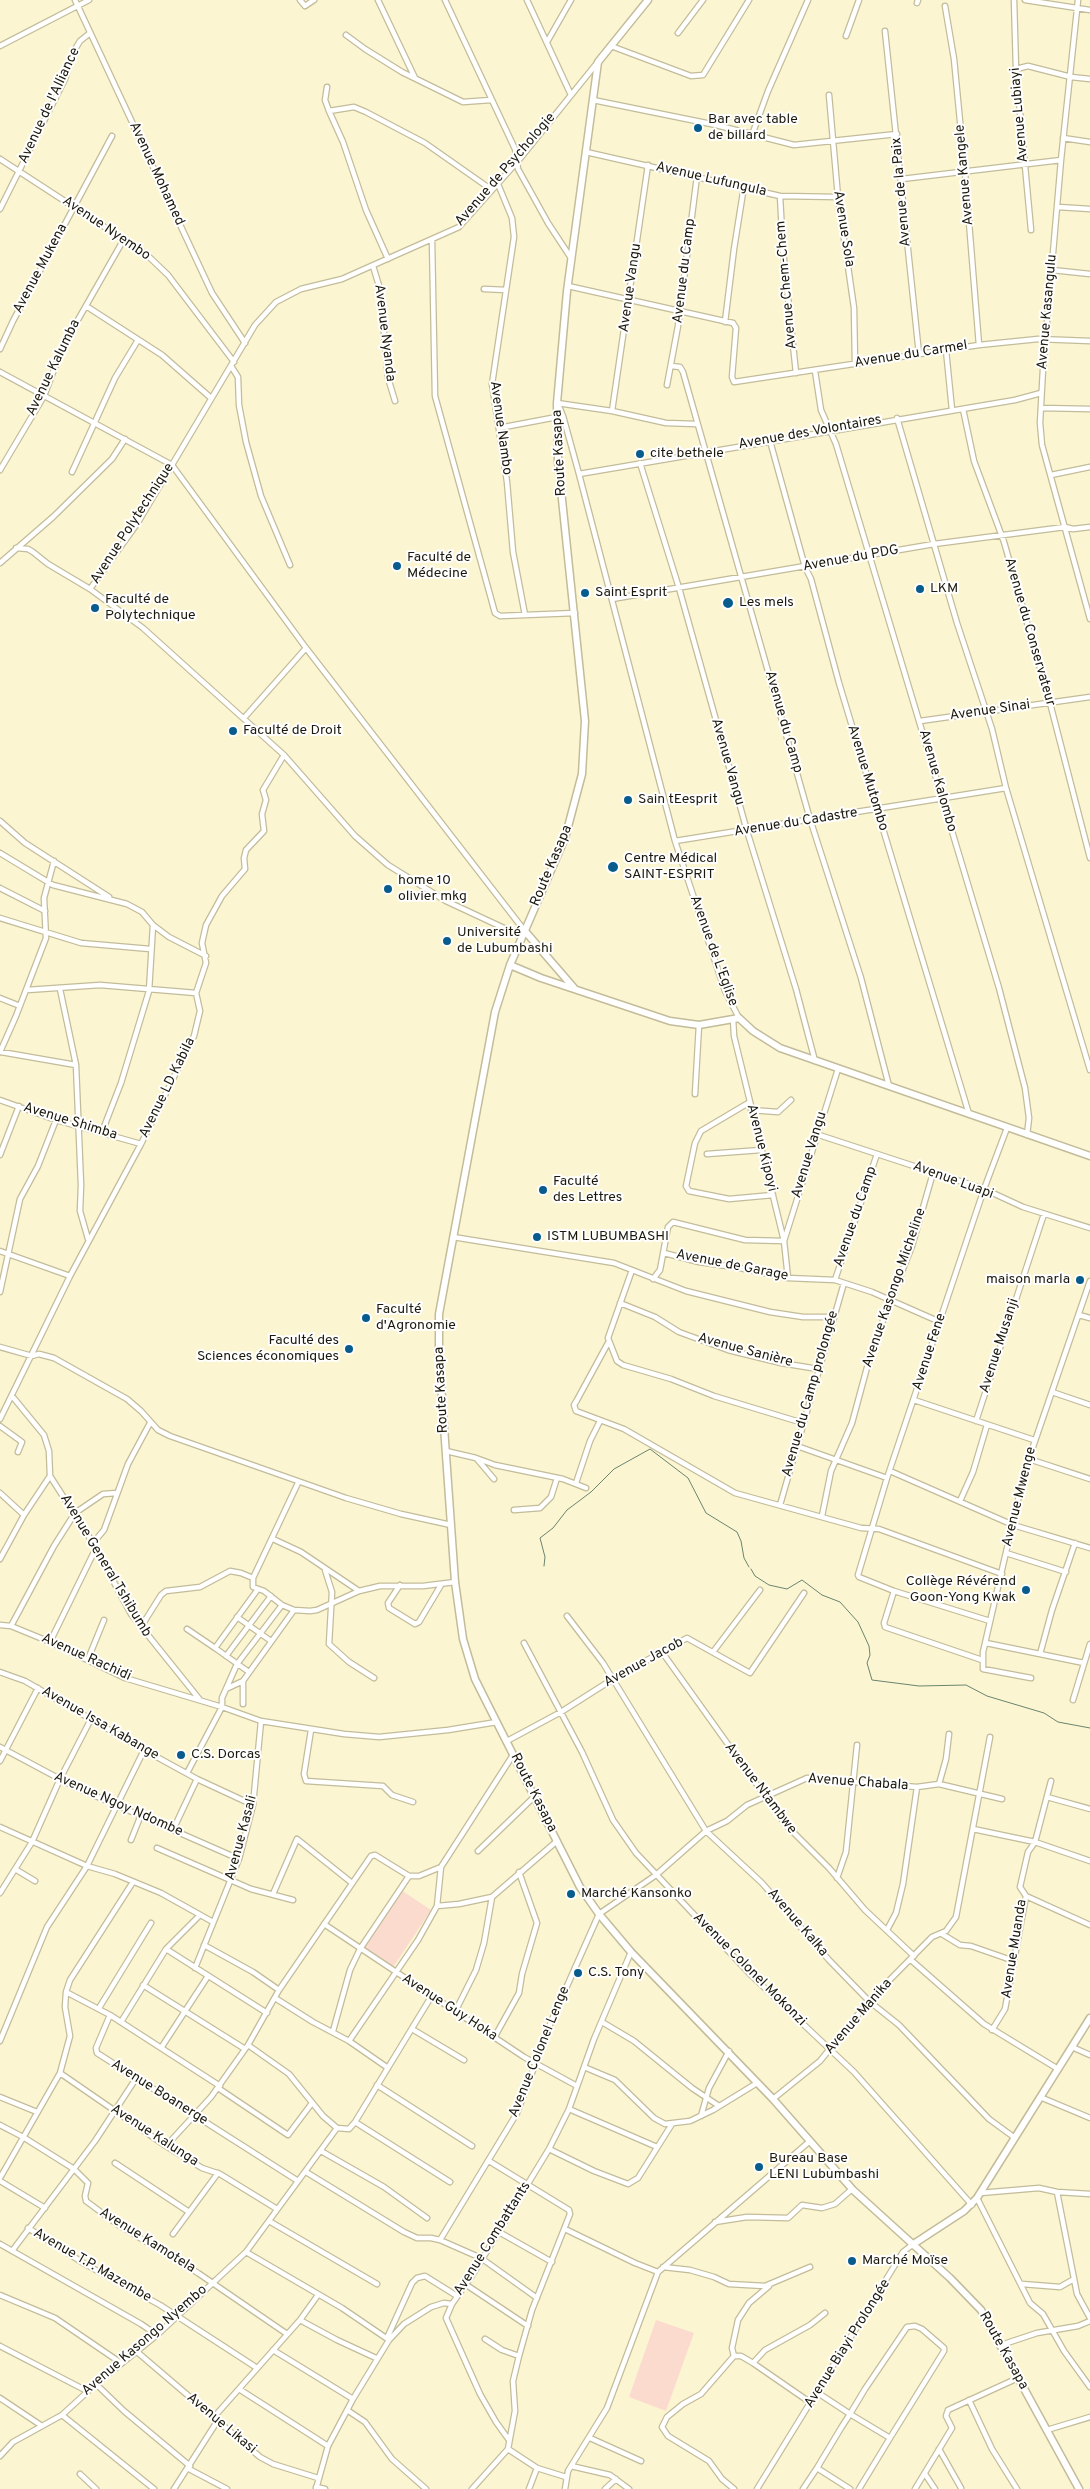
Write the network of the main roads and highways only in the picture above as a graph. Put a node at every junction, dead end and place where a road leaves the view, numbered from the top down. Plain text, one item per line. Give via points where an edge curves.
1 (648, 0) edge
2 (523, 933) junction
3 (510, 964) junction
4 (574, 989) junction
5 (1090, 1156) edge
6 (1090, 2018) edge
7 (912, 2245) junction
8 (1079, 2489) edge

1 - 2 main road, Route Kasapa via 598,62 592,100 571,258 557,403 558,461 585,721 582,774 566,838
2 - 3 main road, Route Kasapa
2 - 4 main road
3 - 4 main road
3 - 7 main road, Route Kasapa via 490,1035 440,1314 439,1356 456,1582 467,1656 512,1755 580,1887 598,1914 773,2099 852,2189
4 - 5 main road, Avenue de L'Eglise via 657,1017 699,1024 736,1018 768,1041 815,1061
6 - 7 main road, Avenue Biayi Prolongée via 972,2205
7 - 8 main road, Route Kasapa via 978,2306

